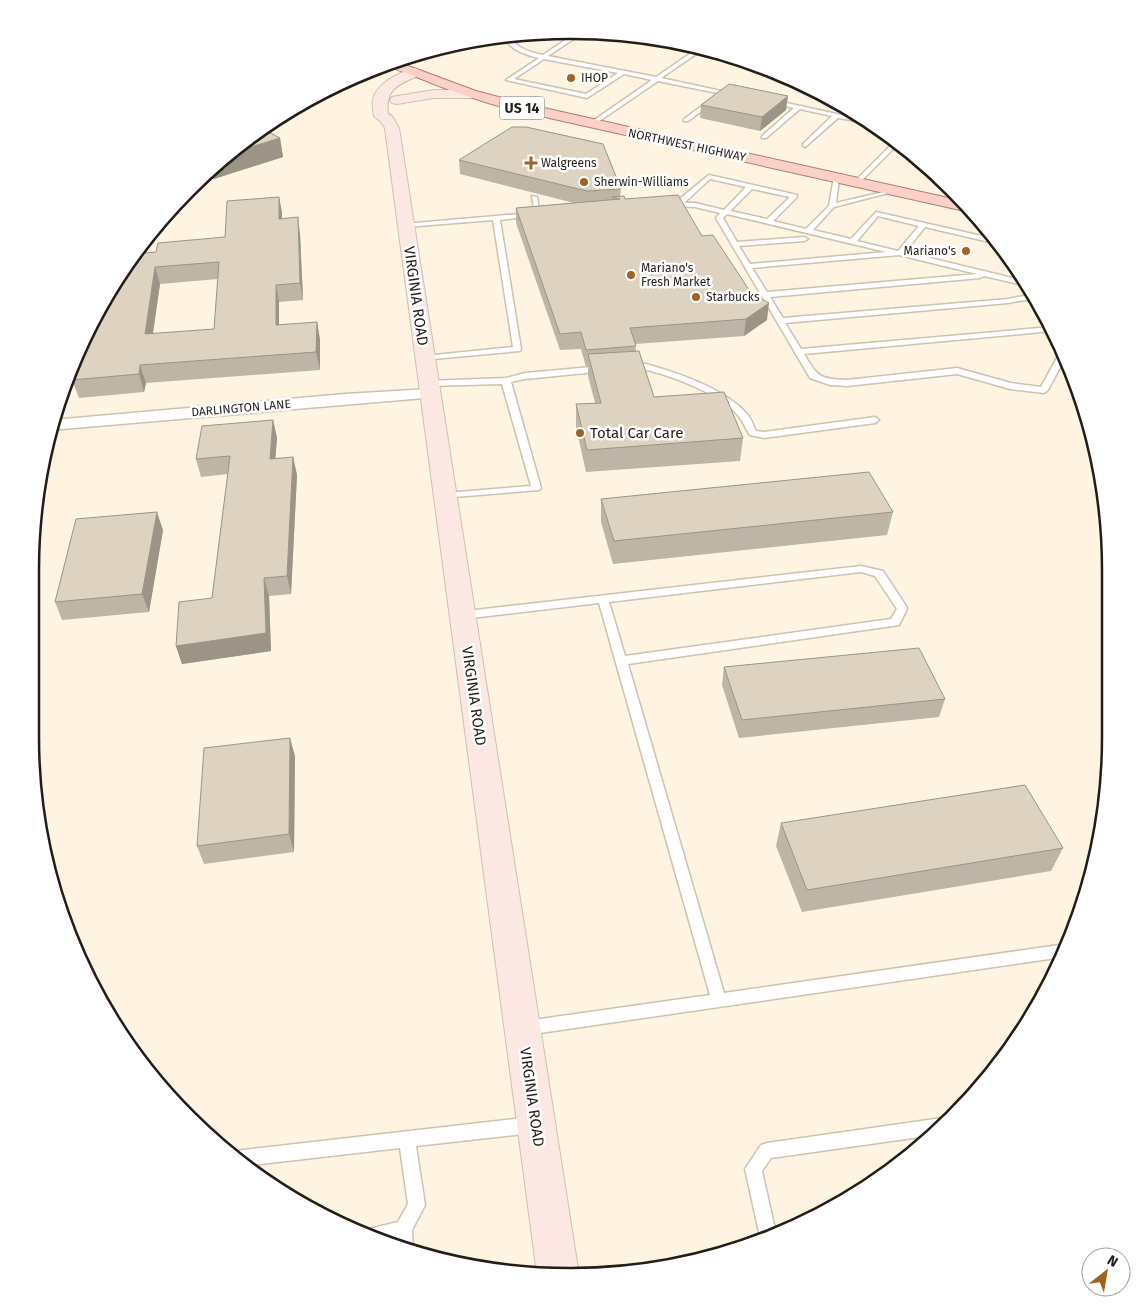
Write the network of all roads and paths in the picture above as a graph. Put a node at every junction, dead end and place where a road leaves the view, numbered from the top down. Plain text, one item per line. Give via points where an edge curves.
1 (570, 39) edge
2 (510, 42) edge
3 (694, 54) edge
4 (542, 57) junction
5 (400, 67) edge
6 (414, 68) edge
7 (622, 73) junction
8 (656, 79) junction
9 (724, 92) junction
10 (471, 94) junction
11 (742, 96) edge
12 (397, 100) junction
13 (770, 102) edge
14 (799, 107) junction
15 (837, 115) junction
16 (849, 118) edge
17 (387, 119) junction
18 (686, 120) dead end
19 (592, 124) junction
20 (764, 136) edge
21 (805, 145) dead end
22 (892, 147) edge
23 (836, 178) junction
24 (857, 182) junction
25 (751, 186) junction
26 (894, 190) junction
27 (534, 197) edge
28 (679, 203) junction
29 (956, 204) edge
30 (660, 205) edge
31 (832, 206) junction
32 (725, 211) junction
33 (547, 214) edge
34 (538, 215) junction
35 (496, 218) junction
36 (768, 222) junction
37 (923, 225) junction
38 (406, 226) junction
39 (808, 231) junction
40 (804, 239) dead end
41 (986, 239) edge
42 (852, 242) junction
43 (735, 244) junction
44 (900, 253) junction
45 (748, 266) junction
46 (989, 275) junction
47 (1017, 282) edge
48 (765, 295) junction
49 (1027, 298) edge
50 (780, 321) junction
51 (1044, 330) edge
52 (798, 352) junction
53 (425, 358) junction
54 (1061, 364) edge
55 (506, 381) junction
56 (429, 388) junction
57 (876, 420) dead end
58 (60, 424) edge
59 (445, 496) junction
60 (603, 599) junction
61 (462, 615) junction
62 (621, 661) junction
63 (1057, 951) edge
64 (719, 1000) junction
65 (522, 1028) junction
66 (536, 1125) junction
67 (930, 1128) edge
68 (407, 1139) junction
69 (247, 1158) edge
70 (403, 1229) junction
71 (767, 1231) edge
72 (382, 1234) edge
73 (404, 1241) edge
74 (557, 1268) edge

1 - 4 lane
2 - 4 lane via 528,54
3 - 8 lane
4 - 7 lane
4 - 7 lane via 509,80 587,96
5 - 6 main road, NORTHWEST HIGHWAY / US 14
6 - 10 main road, NORTHWEST HIGHWAY / US 14
6 - 12 street via 412,82
6 - 17 street, VIRGINIA ROAD via 391,85 380,99 381,116
7 - 8 lane
8 - 9 lane
8 - 19 lane
9 - 11 lane
9 - 18 lane
10 - 12 street via 434,94
10 - 19 main road, NORTHWEST HIGHWAY / US 14
12 - 17 street via 394,116
13 - 14 lane
14 - 15 lane
14 - 20 lane
15 - 16 lane
15 - 21 lane
17 - 38 street, VIRGINIA ROAD via 392,128
19 - 23 main road, NORTHWEST HIGHWAY / US 14
22 - 24 lane
23 - 24 main road, NORTHWEST HIGHWAY / US 14
23 - 31 lane
24 - 26 main road, NORTHWEST HIGHWAY / US 14
25 - 28 lane via 710,177
25 - 32 lane
25 - 36 lane via 795,196
26 - 29 main road, NORTHWEST HIGHWAY / US 14
26 - 31 lane
27 - 34 lane
28 - 30 lane
28 - 32 lane
31 - 39 lane
32 - 36 lane
32 - 43 lane via 719,218
33 - 34 lane
34 - 35 lane
35 - 38 lane
35 - 53 lane via 517,349
36 - 39 lane
37 - 41 lane
37 - 42 lane via 876,214
37 - 44 lane
38 - 53 street, VIRGINIA ROAD
39 - 42 lane
40 - 43 lane
42 - 44 lane
43 - 45 lane
44 - 45 lane
44 - 46 lane
45 - 48 lane
46 - 47 lane
46 - 48 lane
48 - 50 lane
49 - 50 lane
50 - 52 lane
51 - 52 lane
52 - 54 lane via 813,376 847,383 957,371 1010,386 1044,390
53 - 56 street, VIRGINIA ROAD
55 - 56 lane
55 - 57 lane via 525,376 646,367 722,397 744,416 754,433 764,436
55 - 59 lane via 536,488
56 - 58 street, DARLINGTON LANE via 336,400
56 - 59 street, VIRGINIA ROAD
59 - 61 street, VIRGINIA ROAD
60 - 61 lane
60 - 62 lane
60 - 62 lane via 861,569 879,573 902,609 894,622
61 - 65 street, VIRGINIA ROAD
62 - 64 lane
63 - 64 lane
64 - 65 lane
65 - 66 street, VIRGINIA ROAD
66 - 68 lane
66 - 74 street, VIRGINIA ROAD
67 - 71 lane via 767,1151 753,1168
68 - 69 lane
68 - 70 lane via 417,1205
70 - 72 lane
70 - 73 lane

